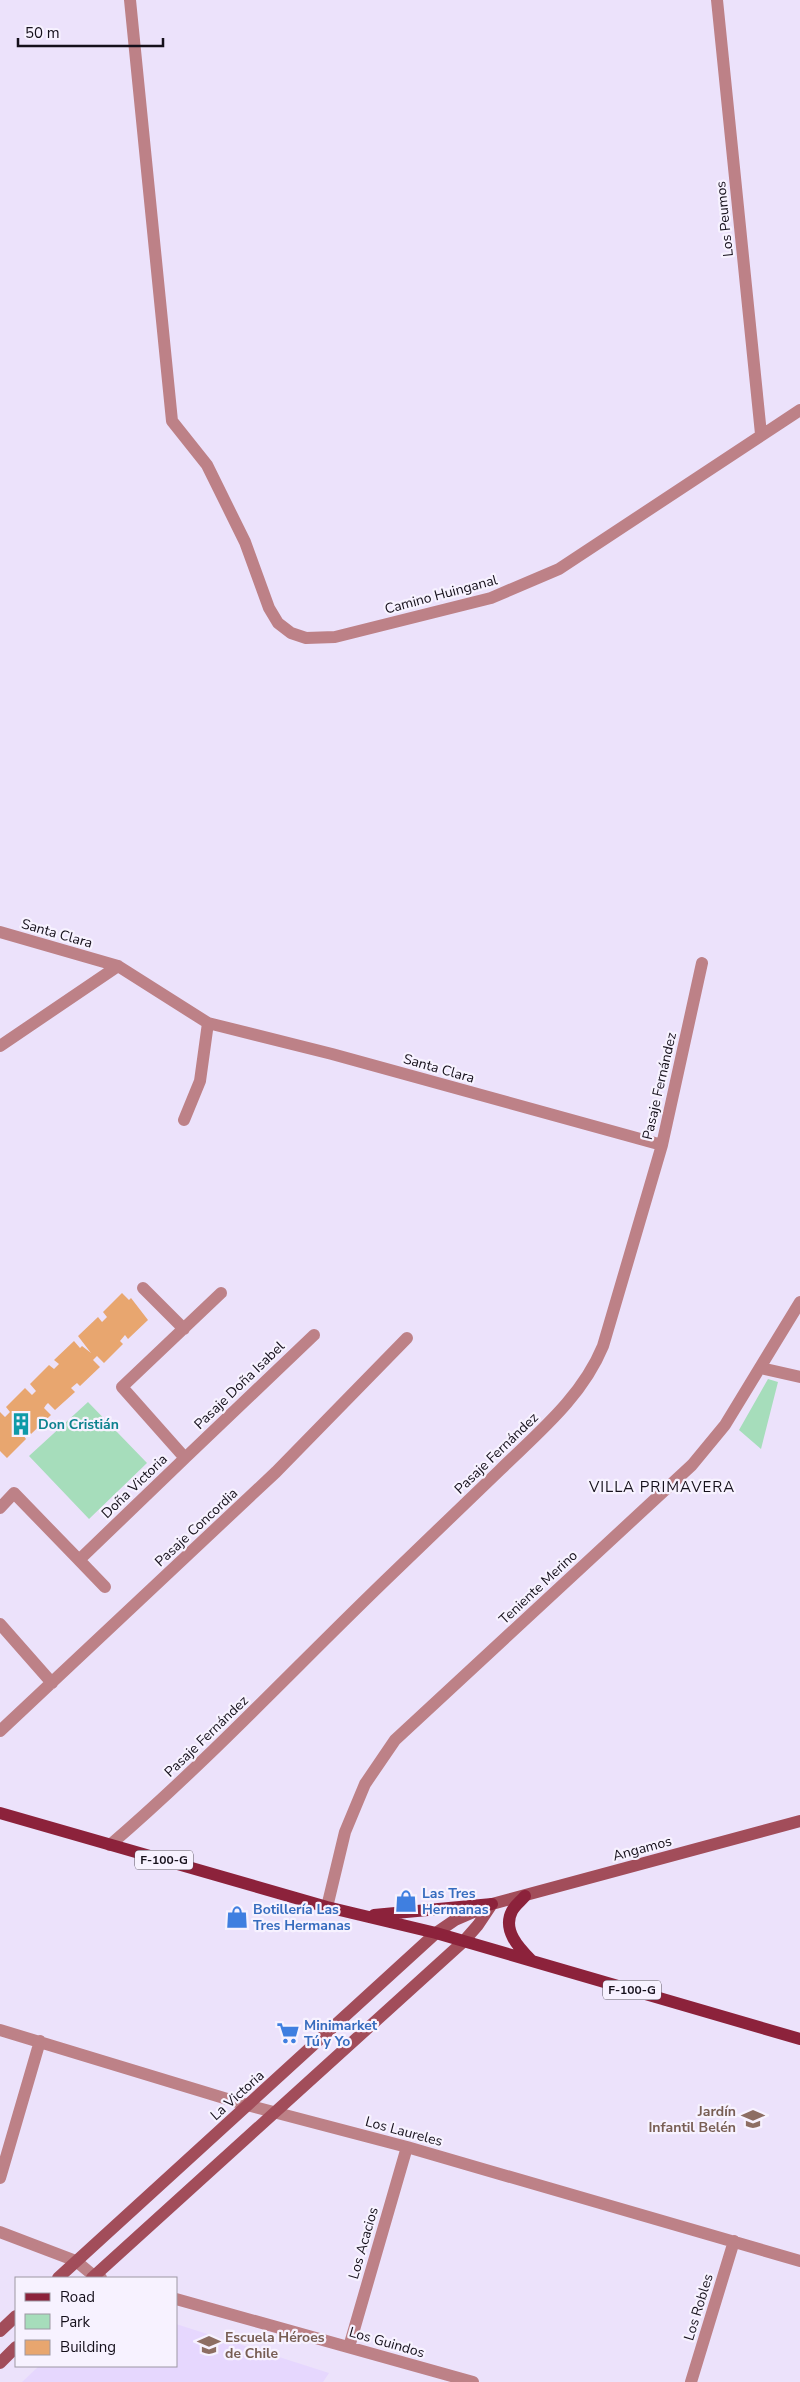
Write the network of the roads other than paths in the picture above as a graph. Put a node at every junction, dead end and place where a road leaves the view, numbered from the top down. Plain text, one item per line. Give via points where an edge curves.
1 (130, 0) edge
2 (717, 0) edge
3 (800, 410) edge
4 (761, 434) junction
5 (0, 932) edge
6 (702, 963) dead end
7 (118, 966) junction
8 (208, 1023) junction
9 (0, 1046) edge
10 (184, 1120) dead end
11 (662, 1145) junction
12 (143, 1288) dead end
13 (221, 1293) dead end
14 (800, 1302) edge
15 (184, 1329) junction
16 (314, 1335) dead end
17 (407, 1338) dead end
18 (761, 1368) junction
19 (800, 1377) edge
20 (185, 1458) junction
21 (0, 1508) edge
22 (79, 1560) junction
23 (105, 1586) dead end
24 (0, 1624) edge
25 (52, 1682) junction
26 (0, 1731) edge
27 (0, 1813) edge
28 (800, 1821) edge
29 (110, 1845) junction
30 (525, 1896) junction
31 (492, 1904) junction
32 (328, 1907) junction
33 (363, 1916) junction
34 (436, 1933) junction
35 (464, 1941) junction
36 (531, 1960) junction
37 (0, 2030) edge
38 (800, 2039) edge
39 (40, 2041) junction
40 (247, 2105) junction
41 (276, 2112) junction
42 (407, 2147) junction
43 (0, 2178) edge
44 (0, 2232) edge
45 (734, 2242) junction
46 (76, 2261) junction
47 (800, 2261) edge
48 (59, 2277) edge
49 (95, 2277) edge
50 (97, 2277) edge
51 (178, 2300) edge
52 (15, 2317) edge
53 (0, 2331) edge
54 (349, 2347) junction
55 (15, 2348) edge
56 (0, 2362) edge
57 (474, 2382) edge
58 (691, 2382) edge

1 - 4 street, Camino Huinganal via 172,421 207,465 245,542 269,608 278,623 291,633 306,638 335,637 491,598 559,569
2 - 4 street, Los Peumos
3 - 4 street, Camino Huinganal
5 - 7 street, Santa Clara
6 - 11 street, Pasaje Fernández
7 - 8 street, Santa Clara
7 - 9 street
8 - 10 street via 200,1081
8 - 11 street, Santa Clara
11 - 29 street, Pasaje Fernández via 603,1346 594,1369 577,1393 198,1766
12 - 15 street
13 - 15 street
14 - 18 street, Teniente Merino
15 - 20 street, Doña Victoria via 122,1387
16 - 20 street, Pasaje Doña Isabel
17 - 25 street, Pasaje Concordia via 276,1472
18 - 19 street
18 - 32 street, Teniente Merino via 725,1425 692,1464 395,1740 364,1784 345,1832
20 - 22 street, Doña Victoria
21 - 22 street via 14,1493
22 - 23 street
24 - 25 street
25 - 26 street, Pasaje Concordia
27 - 29 main road, F-100-G
28 - 30 street, Angamos
29 - 32 main road, F-100-G
30 - 31 street, Angamos
30 - 36 main road via 511,1913 509,1926 514,1941
31 - 33 main road
31 - 34 street, Angamos
31 - 35 street
32 - 33 main road, F-100-G
33 - 34 main road, F-100-G
34 - 35 main road, F-100-G
34 - 40 street, La Victoria
35 - 36 main road, F-100-G
35 - 41 street
36 - 38 main road, F-100-G
37 - 39 street, Los Laureles
39 - 40 street, Los Laureles
39 - 43 street
40 - 41 street, Los Laureles
40 - 46 street, La Victoria
41 - 42 street, Los Laureles
41 - 50 street
42 - 45 street, Los Laureles
42 - 54 street, Los Acacios
44 - 46 street
45 - 47 street, Los Laureles
45 - 58 street, Los Robles
46 - 48 street, La Victoria
46 - 49 street
51 - 54 street, Los Guindos
52 - 53 street
54 - 57 street, Los Guindos
55 - 56 street

